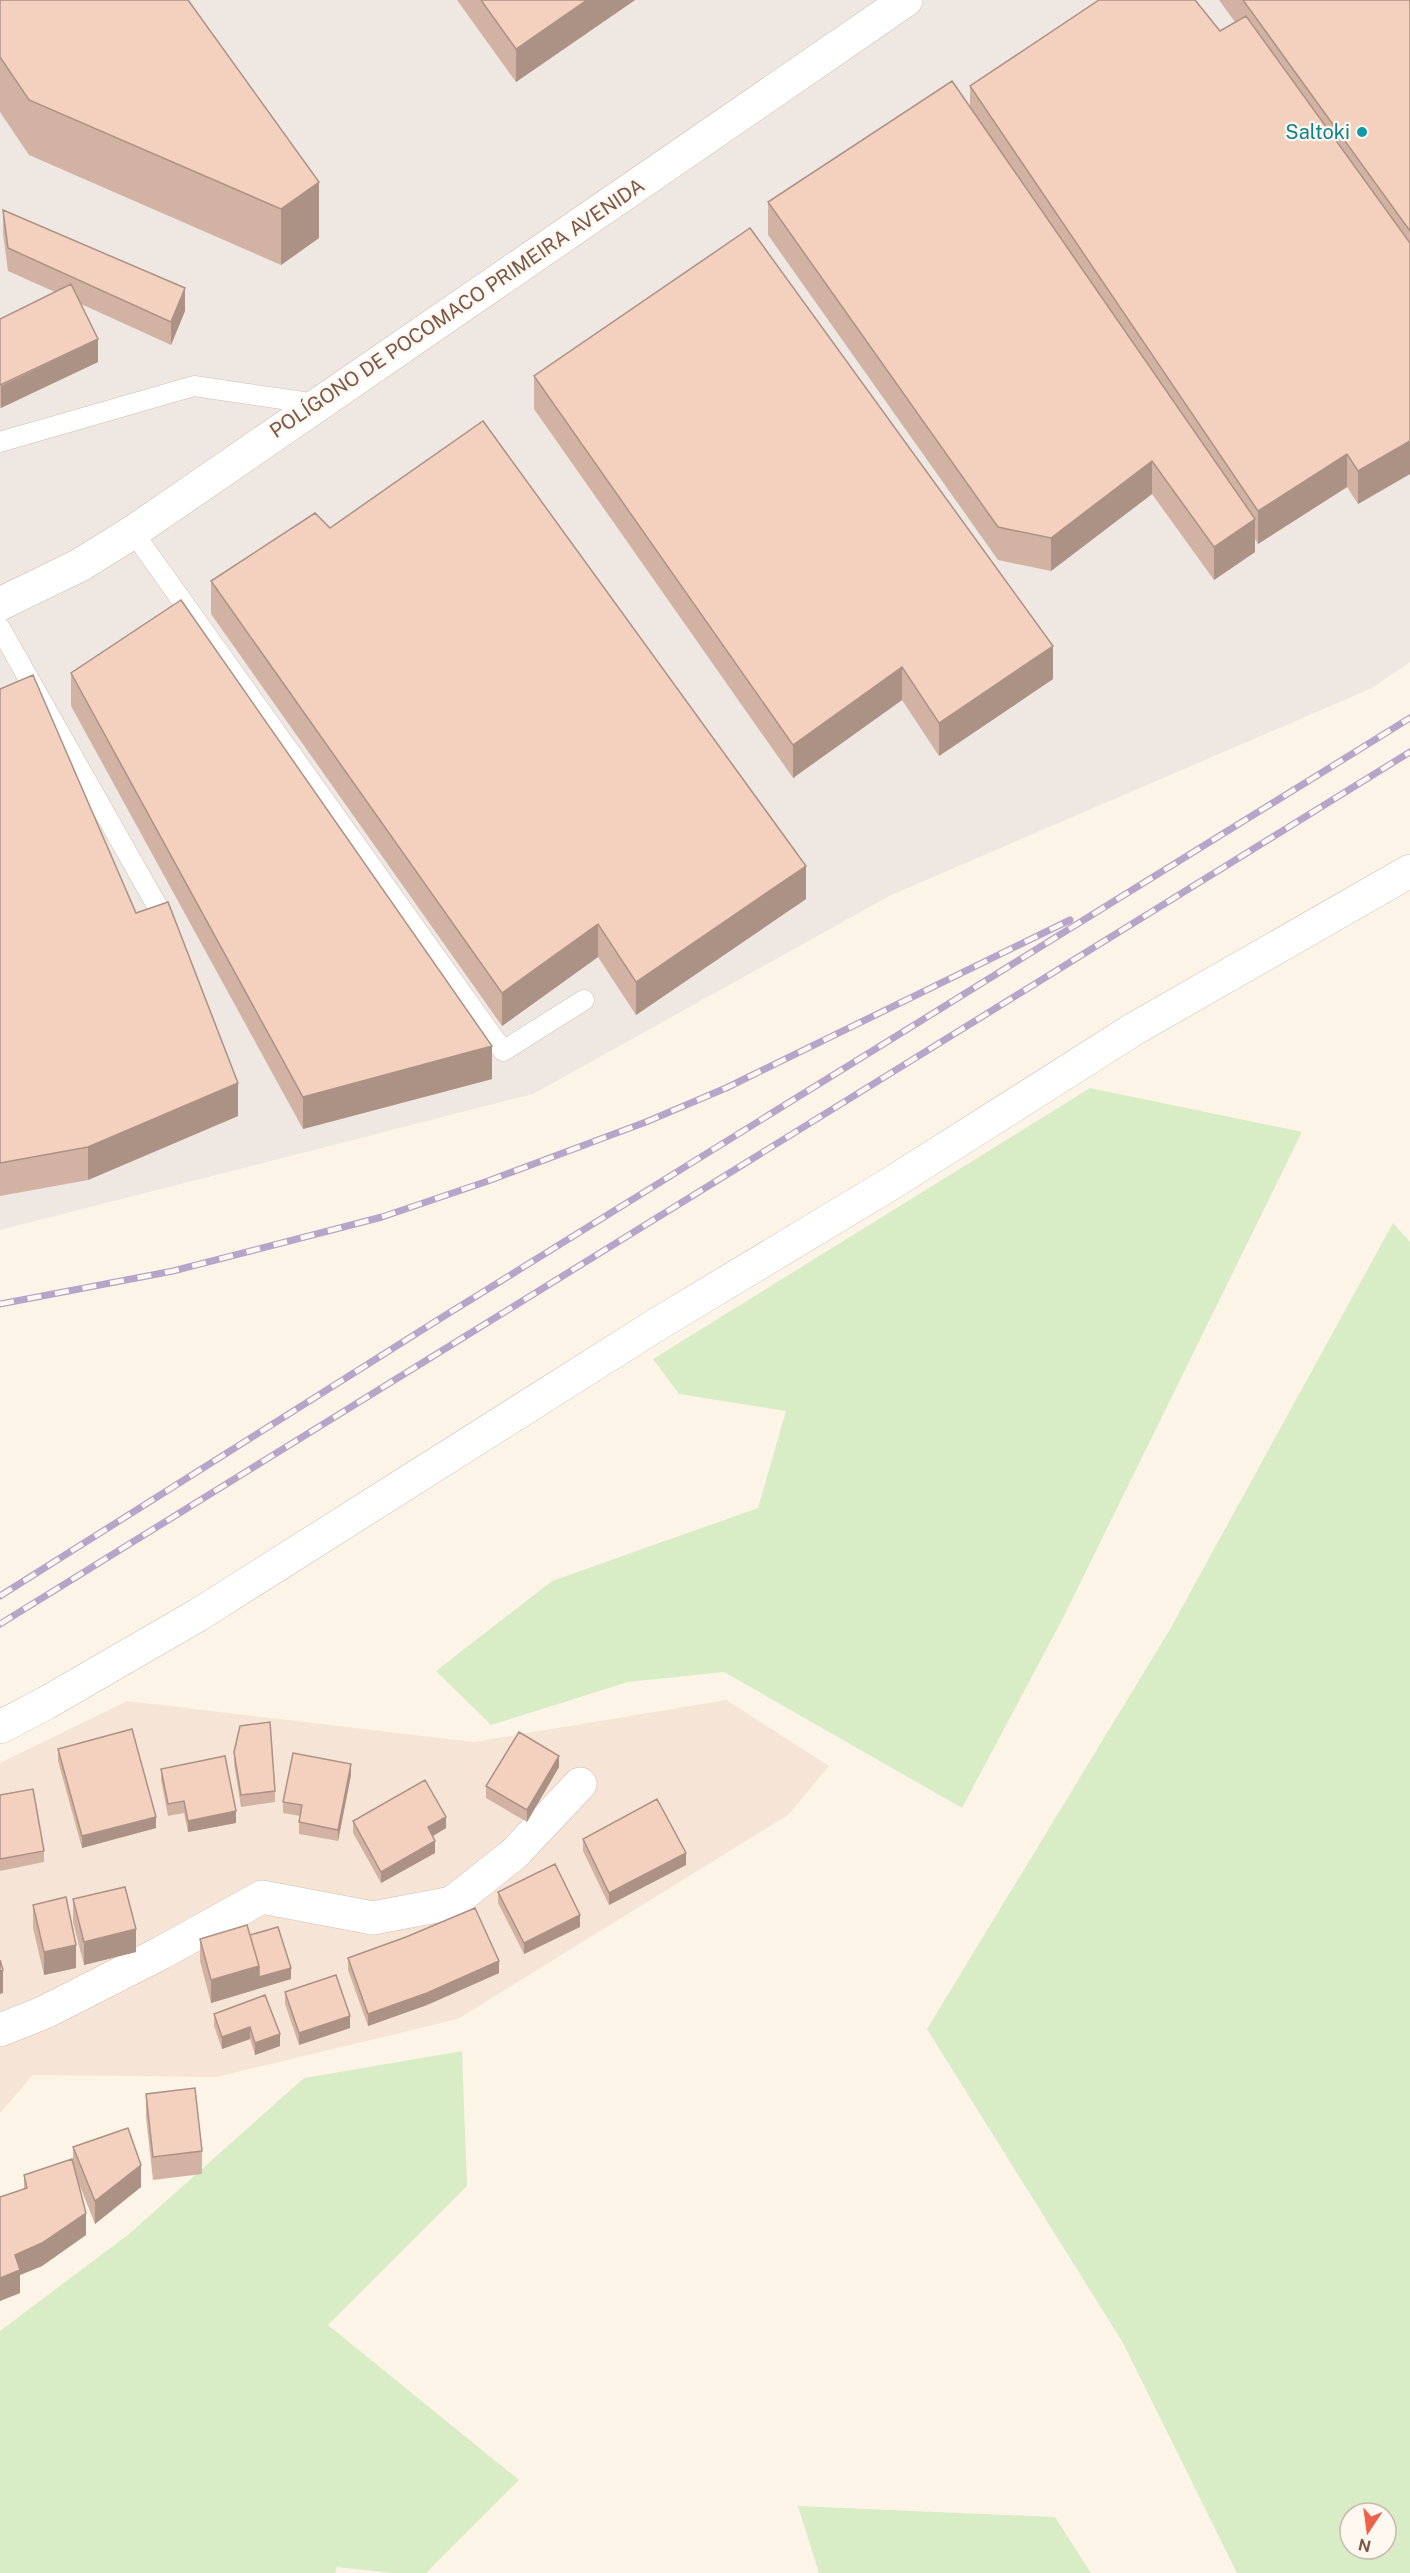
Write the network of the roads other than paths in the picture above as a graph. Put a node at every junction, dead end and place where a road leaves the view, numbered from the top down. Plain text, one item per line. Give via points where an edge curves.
1 (906, 0) edge
2 (317, 404) junction
3 (0, 442) edge
4 (133, 532) junction
5 (0, 604) edge
6 (0, 628) edge
7 (1410, 871) edge
8 (164, 918) edge
9 (584, 1000) dead end
10 (0, 1727) edge
11 (580, 1784) dead end
12 (0, 2030) edge

1 - 2 street, POLÍGONO DE POCOMACO PRIMEIRA AVENIDA
2 - 3 lane via 194,386
2 - 4 street, POLÍGONO DE POCOMACO PRIMEIRA AVENIDA
4 - 5 street, POLÍGONO DE POCOMACO PRIMEIRA AVENIDA via 80,565
4 - 9 lane via 503,1051
6 - 8 lane
7 - 10 street via 1134,1029 198,1615
11 - 12 street via 514,1854 452,1903 373,1918 262,1897 45,2012

